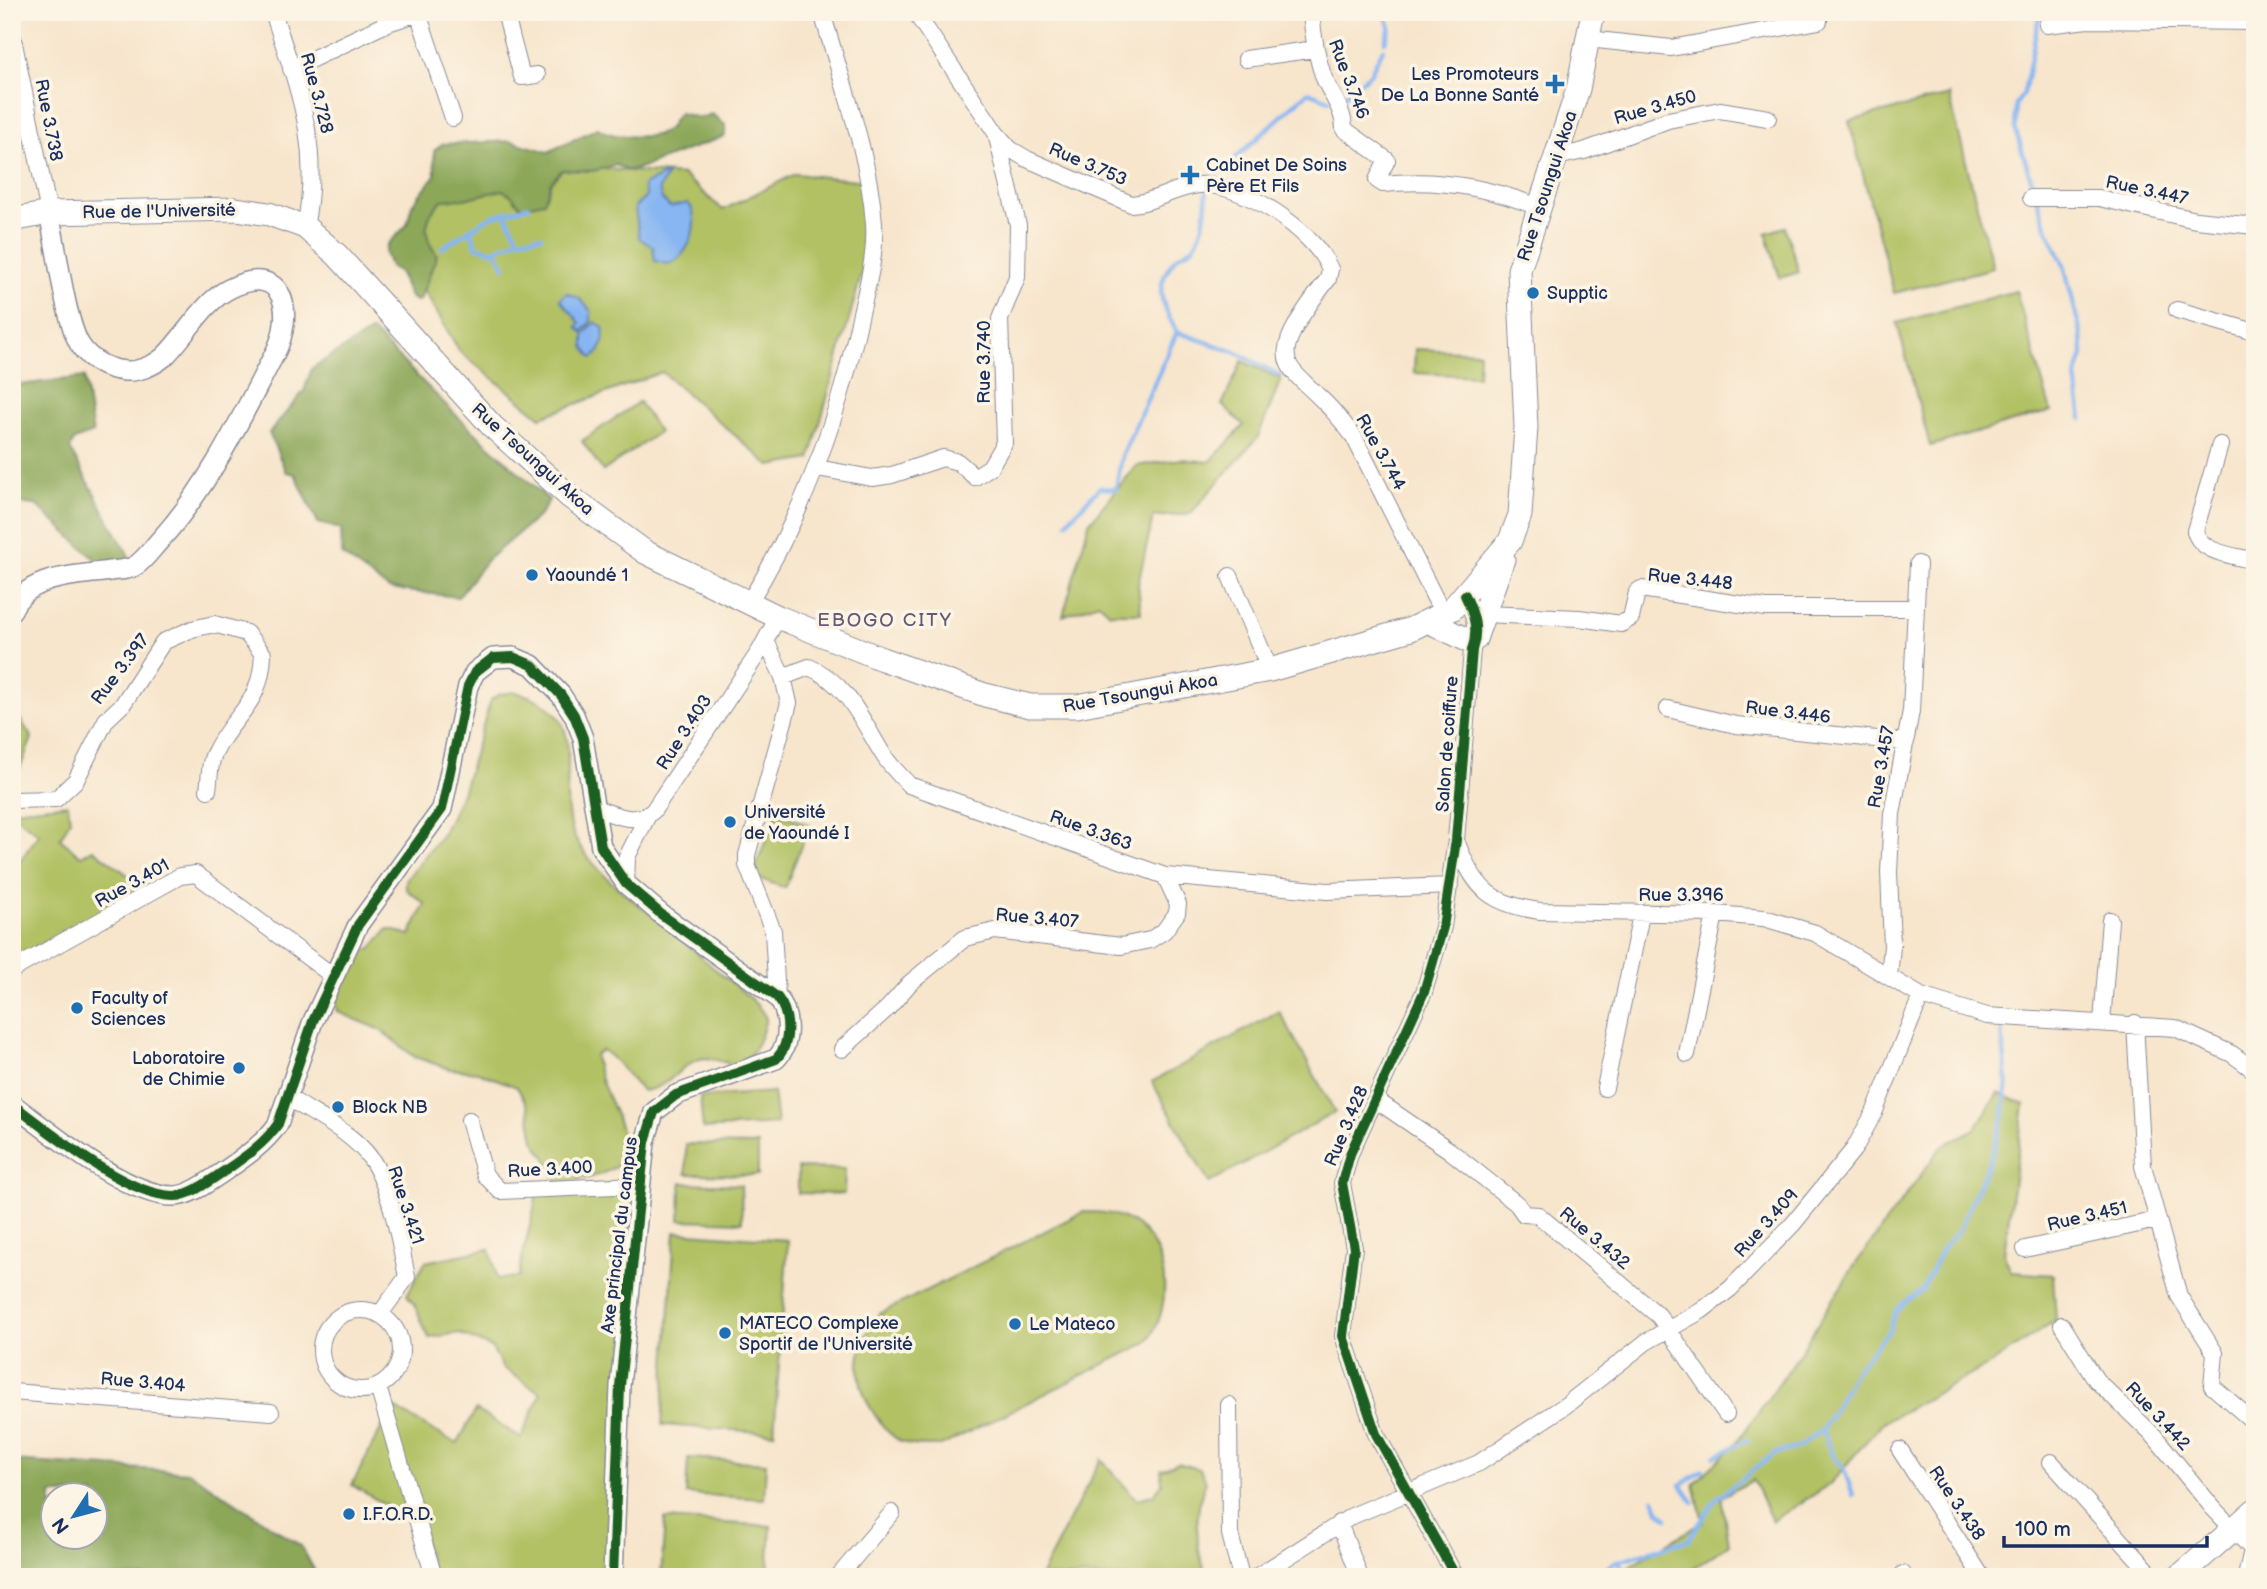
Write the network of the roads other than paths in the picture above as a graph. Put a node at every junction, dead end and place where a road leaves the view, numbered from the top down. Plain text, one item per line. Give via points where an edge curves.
1 (273, 12) edge
2 (505, 12) edge
3 (822, 12) edge
4 (915, 12) edge
5 (1311, 12) edge
6 (1593, 12) edge
7 (420, 13) edge
8 (386, 18) edge
9 (1819, 21) dead end
10 (2255, 22) edge
11 (2048, 25) dead end
12 (12, 34) edge
13 (1588, 39) junction
14 (1315, 50) junction
15 (1247, 59) dead end
16 (291, 69) junction
17 (537, 75) dead end
18 (453, 118) dead end
19 (1768, 118) dead end
20 (996, 133) junction
21 (1556, 157) junction
22 (1208, 185) joint
23 (2031, 198) dead end
24 (1538, 207) junction
25 (49, 213) junction
26 (12, 220) edge
27 (2255, 226) edge
28 (305, 227) junction
29 (2177, 310) dead end
30 (2255, 332) edge
31 (2220, 445) dead end
32 (817, 468) junction
33 (1510, 541) junction
34 (2255, 561) edge
35 (1918, 564) dead end
36 (1230, 576) dead end
37 (748, 604) junction
38 (1916, 608) junction
39 (12, 610) edge
40 (1447, 610) junction
41 (1483, 614) junction
42 (778, 617) junction
43 (766, 641) junction
44 (1471, 643) junction
45 (1270, 670) junction
46 (783, 677) junction
47 (1668, 709) dead end
48 (1906, 742) junction
49 (208, 790) dead end
50 (12, 800) edge
51 (593, 807) junction
52 (647, 817) junction
53 (1457, 841) junction
54 (1165, 876) junction
55 (626, 884) junction
56 (1450, 886) junction
57 (1715, 914) junction
58 (1641, 915) junction
59 (2110, 920) dead end
60 (12, 970) edge
61 (333, 976) junction
62 (1889, 977) junction
63 (1921, 996) junction
64 (777, 998) junction
65 (2102, 1022) junction
66 (2135, 1023) junction
67 (842, 1049) dead end
68 (1687, 1054) dead end
69 (2255, 1071) edge
70 (1605, 1088) dead end
71 (289, 1098) junction
72 (1376, 1100) junction
73 (12, 1104) edge
74 (469, 1120) dead end
75 (639, 1185) junction
76 (2157, 1220) junction
77 (2025, 1249) dead end
78 (380, 1314) junction
79 (2062, 1325) dead end
80 (1669, 1327) junction
81 (378, 1387) junction
82 (12, 1392) edge
83 (1229, 1405) dead end
84 (271, 1412) dead end
85 (1726, 1414) dead end
86 (2255, 1423) edge
87 (1900, 1450) dead end
88 (2051, 1462) dead end
89 (1410, 1492) junction
90 (2255, 1510) edge
91 (892, 1513) dead end
92 (1339, 1523) junction
93 (2232, 1527) junction
94 (2254, 1551) edge
95 (434, 1577) edge
96 (613, 1577) edge
97 (838, 1577) edge
98 (1241, 1577) edge
99 (1256, 1577) edge
100 (1360, 1577) edge
101 (1456, 1577) edge
102 (1982, 1577) edge
103 (2154, 1577) edge
104 (2179, 1577) edge
105 (2246, 1577) edge

1 - 16 street, Rue 3.728
2 - 17 street via 522,77
3 - 32 street via 857,137 874,225 873,258 855,342
4 - 20 street, Rue 3.740
5 - 14 street, Rue 3.746
6 - 13 main road, Rue Tsoungui Akoa
7 - 8 street
7 - 18 street
8 - 16 street
9 - 13 street via 1671,48
10 - 11 street via 2087,20
12 - 25 street, Rue 3.738
13 - 21 main road, Rue Tsoungui Akoa
14 - 15 street
14 - 24 street, Rue 3.746 via 1342,113 1344,129 1387,160 1376,178 1380,183 1454,183
16 - 28 street, Rue 3.728 via 312,144 312,192
19 - 21 street, Rue 3.450 via 1720,110 1668,120
20 - 22 street, Rue 3.753 via 1027,159 1131,204
20 - 32 street, Rue 3.740 via 1014,199 1019,248 1017,277 1000,319 1004,443 994,462 975,477 958,462 943,458 872,478
21 - 24 main road, Rue Tsoungui Akoa
22 - 40 street, Rue 3.744 via 1238,192 1271,210 1296,227 1326,260 1328,279 1289,335 1285,360 1354,437
23 - 27 street, Rue 3.447 via 2099,198 2196,220
24 - 33 main road, Rue Tsoungui Akoa via 1518,270 1526,427 1520,515
25 - 26 main road, Rue de l'Université
25 - 28 main road, Rue de l'Université via 236,209
25 - 39 street via 76,338 97,363 112,370 132,371 162,358 225,291 241,283 269,284 287,307 286,323 277,350 208,480 135,567 34,584
28 - 37 main road, Rue Tsoungui Akoa via 337,255 492,426 570,497 645,552
29 - 30 street
31 - 34 street via 2195,531 2197,541 2206,548
32 - 37 street via 793,527
33 - 40 main road, Rue Tsoungui Akoa
33 - 41 main road
35 - 38 street, Rue 3.457
36 - 45 street
37 - 42 main road, Rue Tsoungui Akoa
38 - 41 street, Rue 3.448 via 1766,608 1641,589 1631,618 1621,624
38 - 48 street, Rue 3.457
40 - 44 main road
40 - 44 street, Salon de coiffure via 1475,618
40 - 45 main road, Rue Tsoungui Akoa via 1385,639
41 - 44 main road
42 - 43 street, Rue 3.403
42 - 45 main road, Rue Tsoungui Akoa via 882,659 1030,706 1077,706
43 - 46 street
43 - 52 street, Rue 3.403
44 - 53 street, Salon de coiffure
46 - 54 street, Rue 3.363 via 809,667 834,680 886,760 909,785
46 - 64 street via 788,715 747,855 751,878 774,930
47 - 48 street, Rue 3.446 via 1735,725
48 - 62 street, Rue 3.457 via 1892,814
49 - 50 street, Rue 3.397 via 215,750 251,704 262,678 263,653 246,633 214,624 163,642 122,705 106,720 76,780 56,799
51 - 52 street via 625,818
51 - 55 street via 601,847
51 - 61 street via 583,738 561,695 532,665 513,657 493,658 475,671 468,686 442,808 358,925
52 - 55 street, Rue 3.403 via 626,857
53 - 56 street, Rue 3.428
53 - 58 street, Rue 3.396 via 1475,883 1513,908
54 - 56 street, Rue 3.363 via 1326,891
54 - 67 street, Rue 3.407 via 1178,904 1177,914 1150,940 1121,946 995,931 965,937
55 - 64 street
56 - 72 street, Rue 3.428 via 1424,992
57 - 58 street, Rue 3.396
57 - 62 street, Rue 3.396 via 1764,918 1815,933
57 - 68 street
58 - 70 street
59 - 65 street
60 - 61 street, Rue 3.401 via 180,877 195,874
61 - 71 street via 313,1021
62 - 63 street, Rue 3.396
63 - 65 street via 1987,1016
63 - 80 street, Rue 3.409 via 1874,1114 1854,1149 1758,1263 1716,1300
64 - 75 street, Axe principal du campus via 786,1016 782,1053 776,1059 693,1086 654,1112
65 - 66 street
66 - 69 street via 2198,1036
66 - 76 street via 2141,1156
71 - 73 street via 271,1135 244,1158 184,1195 173,1196 133,1184 88,1160
71 - 78 street, Rue 3.421 via 354,1141 372,1160 397,1231 407,1278
72 - 80 street, Rue 3.432 via 1449,1150 1524,1214 1538,1216
72 - 89 street, Rue 3.428 via 1342,1174 1353,1248 1343,1330 1376,1434
74 - 75 street, Rue 3.400 via 485,1175 500,1191
75 - 96 street, Axe principal du campus via 620,1386
76 - 77 street, Rue 3.451
76 - 86 street via 2179,1296 2215,1353 2212,1386
78 - 81 street via 396,1330 402,1351 395,1372
78 - 81 street via 358,1309 336,1318 328,1326 321,1348 334,1379 355,1390
79 - 93 street, Rue 3.442 via 2096,1380 2155,1437
80 - 85 street, Rue 3.432
80 - 89 street, Rue 3.409 via 1486,1458
81 - 95 street
82 - 84 street, Rue 3.404
83 - 98 street via 1230,1534
87 - 102 street, Rue 3.438
88 - 103 street
89 - 92 street, Rue 3.409
89 - 101 street, Rue 3.428
90 - 93 main road
91 - 97 street
92 - 99 street, Rue 3.409
92 - 100 street
93 - 94 street, Rue 3.442
93 - 104 main road
94 - 105 street

